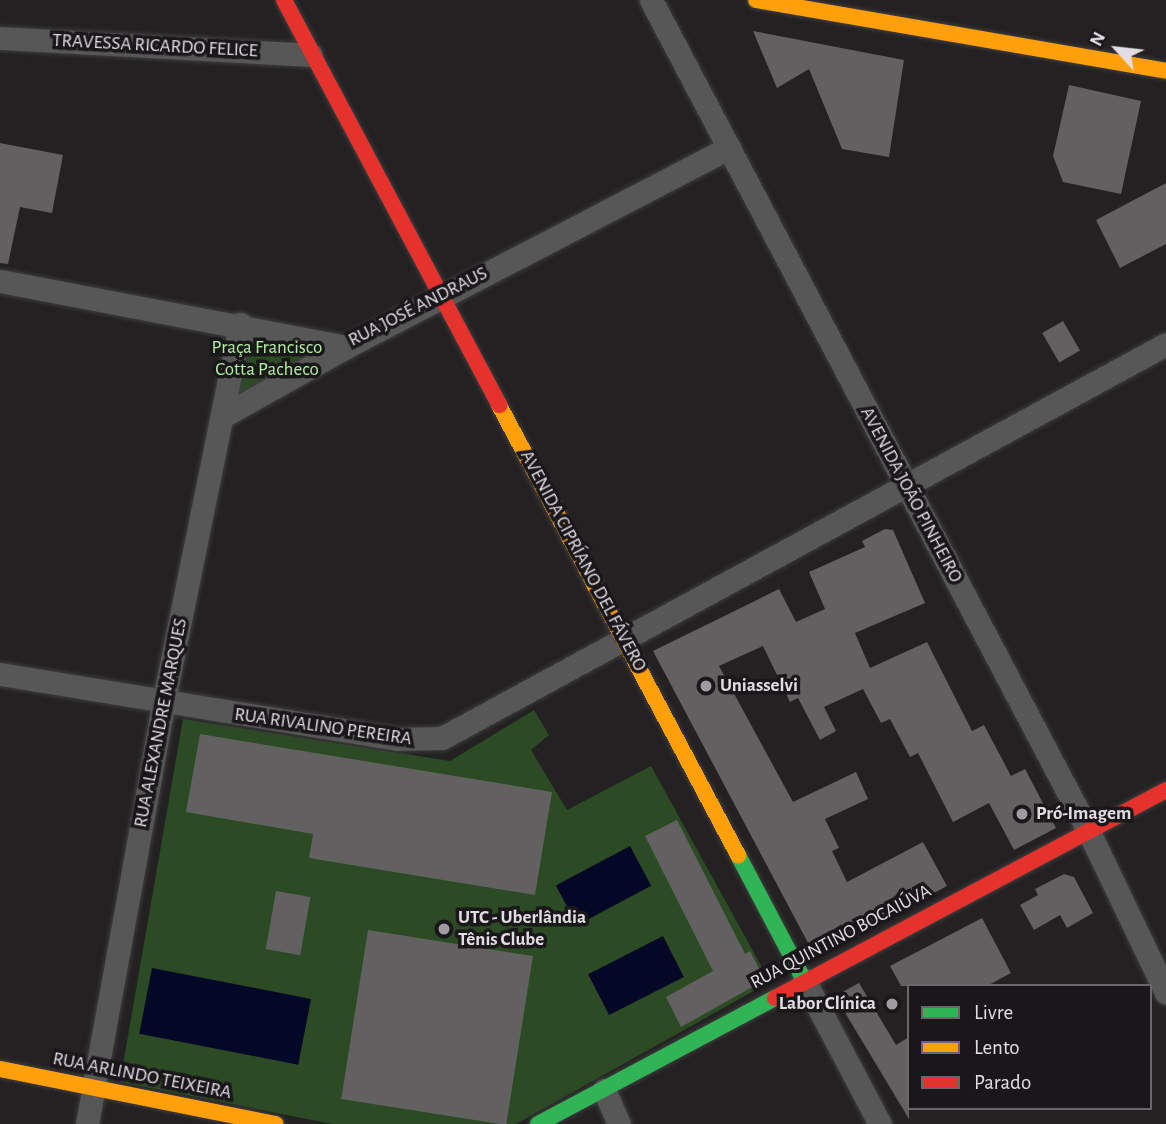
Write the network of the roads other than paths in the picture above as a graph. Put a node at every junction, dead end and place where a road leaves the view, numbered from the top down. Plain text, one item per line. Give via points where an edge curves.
1 (284, 0) edge
2 (651, 0) edge
3 (756, 0) edge
4 (0, 38) edge
5 (311, 55) junction
6 (1166, 71) edge
7 (729, 148) junction
8 (0, 281) edge
9 (442, 295) junction
10 (240, 324) junction
11 (1166, 344) edge
12 (346, 347) junction
13 (223, 416) junction
14 (907, 488) junction
15 (624, 639) junction
16 (0, 674) edge
17 (163, 704) junction
18 (1166, 790) edge
19 (1089, 832) junction
20 (804, 980) junction
21 (1166, 993) edge
22 (0, 1069) edge
23 (95, 1087) junction
24 (604, 1090) junction
25 (88, 1124) edge
26 (276, 1124) edge
27 (538, 1124) edge
28 (620, 1124) edge
29 (880, 1124) edge

1 - 5 street, AVENIDA CIPRÍANO DEL FÁVERO
2 - 7 street, AVENIDA JOÃO PINHEIRO
3 - 6 street
4 - 5 street, TRAVESSA RICARDO FELICE
5 - 9 street, AVENIDA CIPRÍANO DEL FÁVERO
7 - 9 street, RUA JOSÉ ANDRAUS
7 - 14 street, AVENIDA JOÃO PINHEIRO
8 - 10 street, RUA JOSÉ ANDRAUS
9 - 12 street, RUA JOSÉ ANDRAUS
9 - 15 street, AVENIDA CIPRÍANO DEL FÁVERO
10 - 12 street, RUA JOSÉ ANDRAUS
10 - 13 street, RUA ALEXANDRE MARQUES
11 - 14 street, RUA RIVALINO PEREIRA
12 - 13 street
13 - 17 street, RUA ALEXANDRE MARQUES
14 - 15 street, RUA RIVALINO PEREIRA
14 - 19 street, AVENIDA JOÃO PINHEIRO
15 - 17 street, RUA RIVALINO PEREIRA via 456,732 428,740
15 - 20 street, AVENIDA CIPRÍANO DEL FÁVERO
16 - 17 street, RUA RIVALINO PEREIRA
17 - 23 street, RUA ALEXANDRE MARQUES
18 - 19 street, RUA QUINTINO BOCAIÚVA
19 - 20 street, RUA QUINTINO BOCAIÚVA
19 - 21 street, AVENIDA JOÃO PINHEIRO
20 - 24 street, RUA QUINTINO BOCAIÚVA
20 - 29 street, AVENIDA CIPRÍANO DEL FÁVERO
22 - 23 street, RUA ARLINDO TEIXEIRA
23 - 25 street, RUA ALEXANDRE MARQUES
23 - 26 street, RUA ARLINDO TEIXEIRA
24 - 27 street, RUA QUINTINO BOCAIÚVA
24 - 28 street

